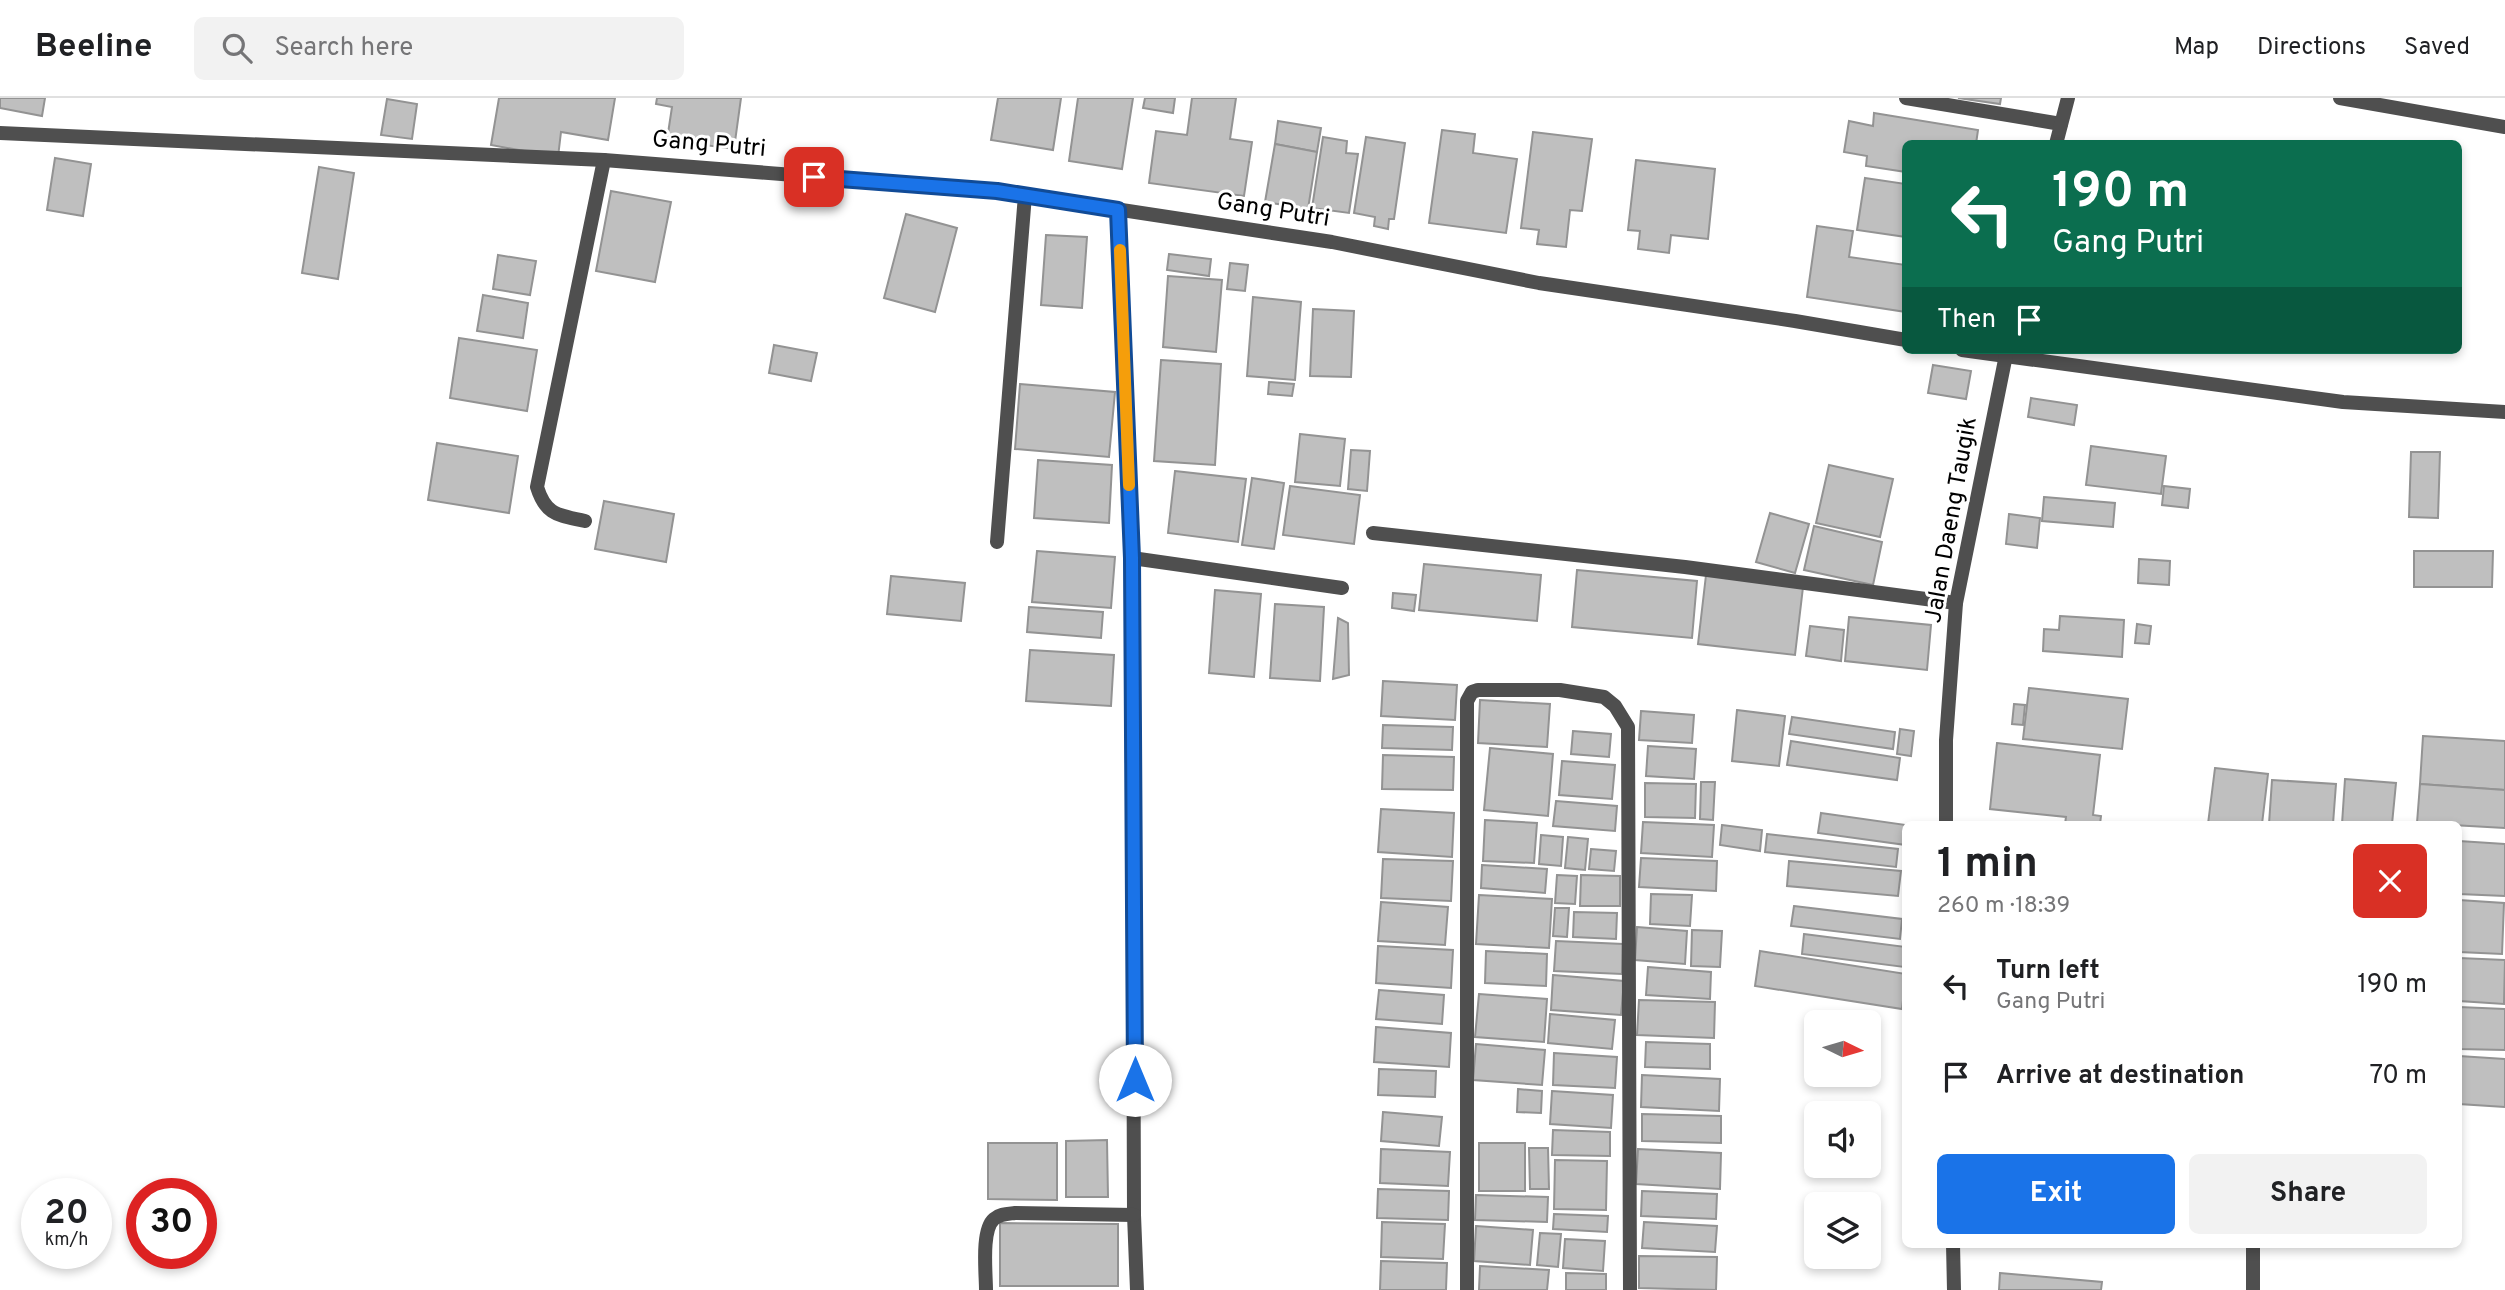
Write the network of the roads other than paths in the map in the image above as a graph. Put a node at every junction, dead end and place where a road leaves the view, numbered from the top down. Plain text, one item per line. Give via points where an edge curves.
1 (1906, 98) edge
2 (2068, 98) edge
3 (2340, 98) edge
4 (2061, 124) junction
5 (2505, 127) edge
6 (0, 133) edge
7 (2057, 140) edge
8 (604, 160) junction
9 (1025, 195) junction
10 (1118, 210) junction
11 (1902, 339) edge
12 (2006, 354) edge
13 (2505, 412) edge
14 (585, 521) dead end
15 (1373, 533) dead end
16 (998, 542) dead end
17 (1132, 558) junction
18 (1342, 588) dead end
19 (1956, 603) junction
20 (1946, 821) edge
21 (1134, 1215) junction
22 (1953, 1248) edge
23 (2253, 1248) edge
24 (986, 1290) edge
25 (1137, 1290) edge
26 (1467, 1290) edge
27 (1630, 1290) edge
28 (1954, 1290) edge
29 (2253, 1290) edge

1 - 4 street
2 - 4 street
3 - 5 street
4 - 7 street
6 - 8 street, Gang Putri
8 - 9 street, Gang Putri
8 - 14 street via 537,487 542,503 556,514
9 - 10 street, Gang Putri
9 - 16 street
10 - 11 street, Gang Putri via 1332,242 1539,283
10 - 17 street
12 - 13 street via 2343,402
12 - 19 street, Jalan Daeng Taugik
15 - 19 street
17 - 18 street
17 - 21 street
19 - 20 street, Jalan Daeng Taugik via 1946,740
21 - 24 street via 1000,1215 986,1232
21 - 25 street
22 - 28 street
23 - 29 street
26 - 27 street via 1467,701 1478,690 1560,690 1604,697 1628,727

